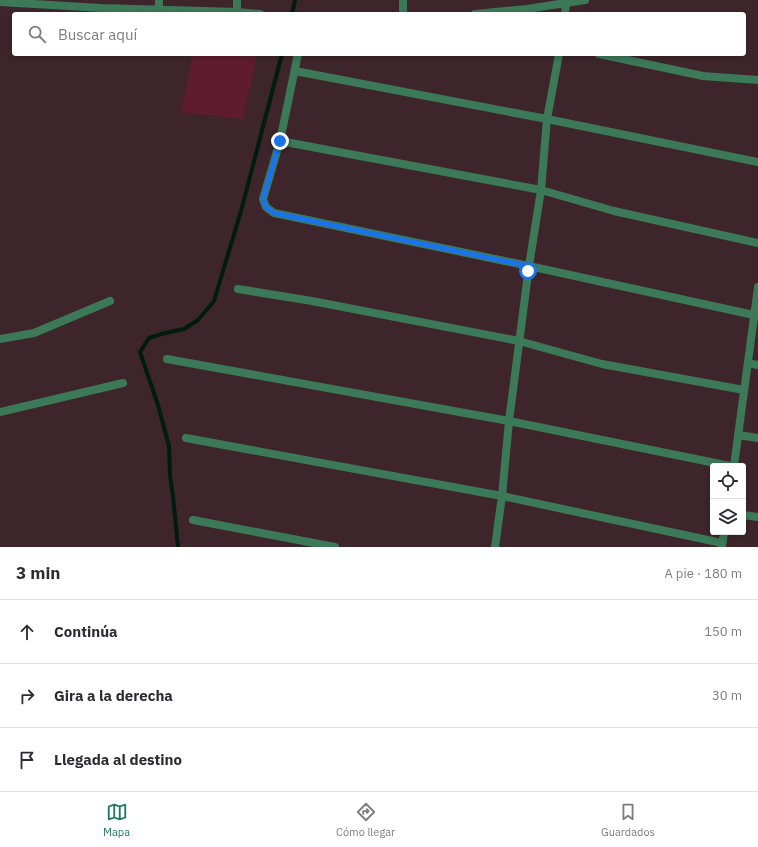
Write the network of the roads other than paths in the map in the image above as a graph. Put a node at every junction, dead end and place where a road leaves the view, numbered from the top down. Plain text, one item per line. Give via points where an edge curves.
1 (159, 0) edge
2 (237, 0) edge
3 (403, 0) edge
4 (585, 0) edge
5 (566, 1) edge
6 (0, 2) edge
7 (84, 4) edge
8 (158, 10) junction
9 (237, 12) joint
10 (403, 12) edge
11 (496, 12) edge
12 (565, 12) edge
13 (298, 56) edge
14 (560, 56) edge
15 (608, 56) edge
16 (295, 70) junction
17 (758, 80) edge
18 (547, 119) junction
19 (280, 141) junction
20 (758, 162) edge
21 (541, 190) junction
22 (758, 243) edge
23 (528, 266) junction
24 (238, 289) dead end
25 (758, 290) edge
26 (110, 301) dead end
27 (754, 315) junction
28 (0, 339) edge
29 (519, 341) junction
30 (167, 359) dead end
31 (748, 363) junction
32 (758, 365) edge
33 (123, 383) dead end
34 (744, 390) junction
35 (0, 412) edge
36 (509, 421) junction
37 (738, 434) junction
38 (186, 438) dead end
39 (758, 438) edge
40 (715, 463) edge
41 (734, 463) edge
42 (502, 496) junction
43 (746, 515) edge
44 (758, 517) edge
45 (193, 520) dead end
46 (724, 535) edge
47 (722, 545) edge
48 (335, 547) edge
49 (495, 547) edge

1 - 8 street
2 - 9 street
3 - 10 street
4 - 5 street
5 - 11 street
5 - 12 street
6 - 7 street
7 - 8 street
8 - 9 street
13 - 16 street
14 - 18 street
15 - 17 street via 703,76
16 - 18 street
16 - 19 street
18 - 20 street
18 - 21 street
19 - 21 street
19 - 23 street via 263,199 266,207 274,213
21 - 22 street via 614,210
21 - 23 street
23 - 27 street
23 - 29 street
24 - 29 street
25 - 27 street
26 - 28 street via 34,333
27 - 31 street
29 - 34 street via 602,364
29 - 36 street
30 - 36 street
31 - 32 street
31 - 34 street
33 - 35 street
34 - 37 street
36 - 40 street
36 - 42 street
37 - 39 street
37 - 41 street
38 - 42 street
42 - 47 street
42 - 49 street
43 - 44 street
45 - 48 street
46 - 47 street

